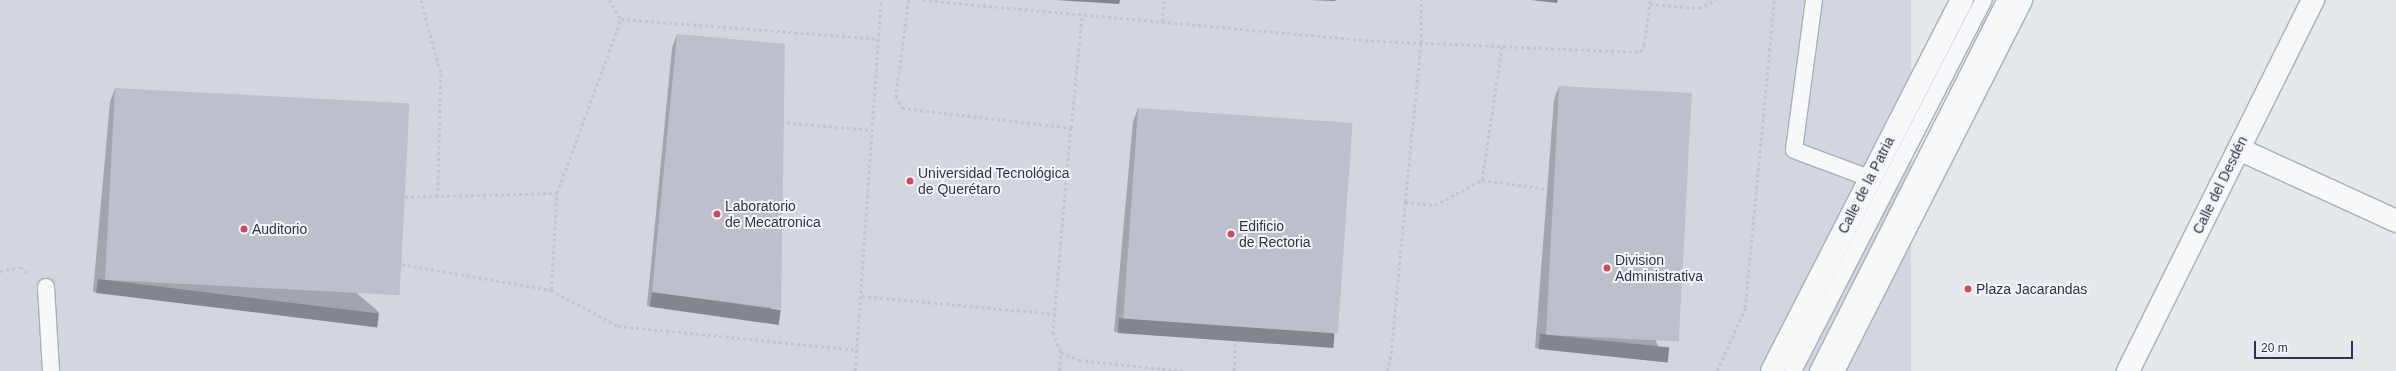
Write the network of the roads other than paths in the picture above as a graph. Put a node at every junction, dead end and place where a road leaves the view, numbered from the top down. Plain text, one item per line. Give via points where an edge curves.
1 (1814, 0) edge
2 (1962, 0) edge
3 (1984, 0) edge
4 (2005, 0) edge
5 (2021, 0) edge
6 (2313, 0) edge
7 (2238, 149) junction
8 (1869, 178) junction
9 (2396, 221) edge
10 (46, 288) dead end
11 (51, 371) edge
12 (1772, 371) edge
13 (1793, 371) edge
14 (1818, 371) edge
15 (1833, 371) edge
16 (2128, 371) edge

1 - 8 lane via 1794,150
2 - 8 street, Calle de la Patria
3 - 13 lane
4 - 14 lane
5 - 15 street
6 - 7 street, Calle del Desdén
7 - 9 street
7 - 16 street, Calle del Desdén
8 - 12 street, Calle de la Patria
10 - 11 lane

